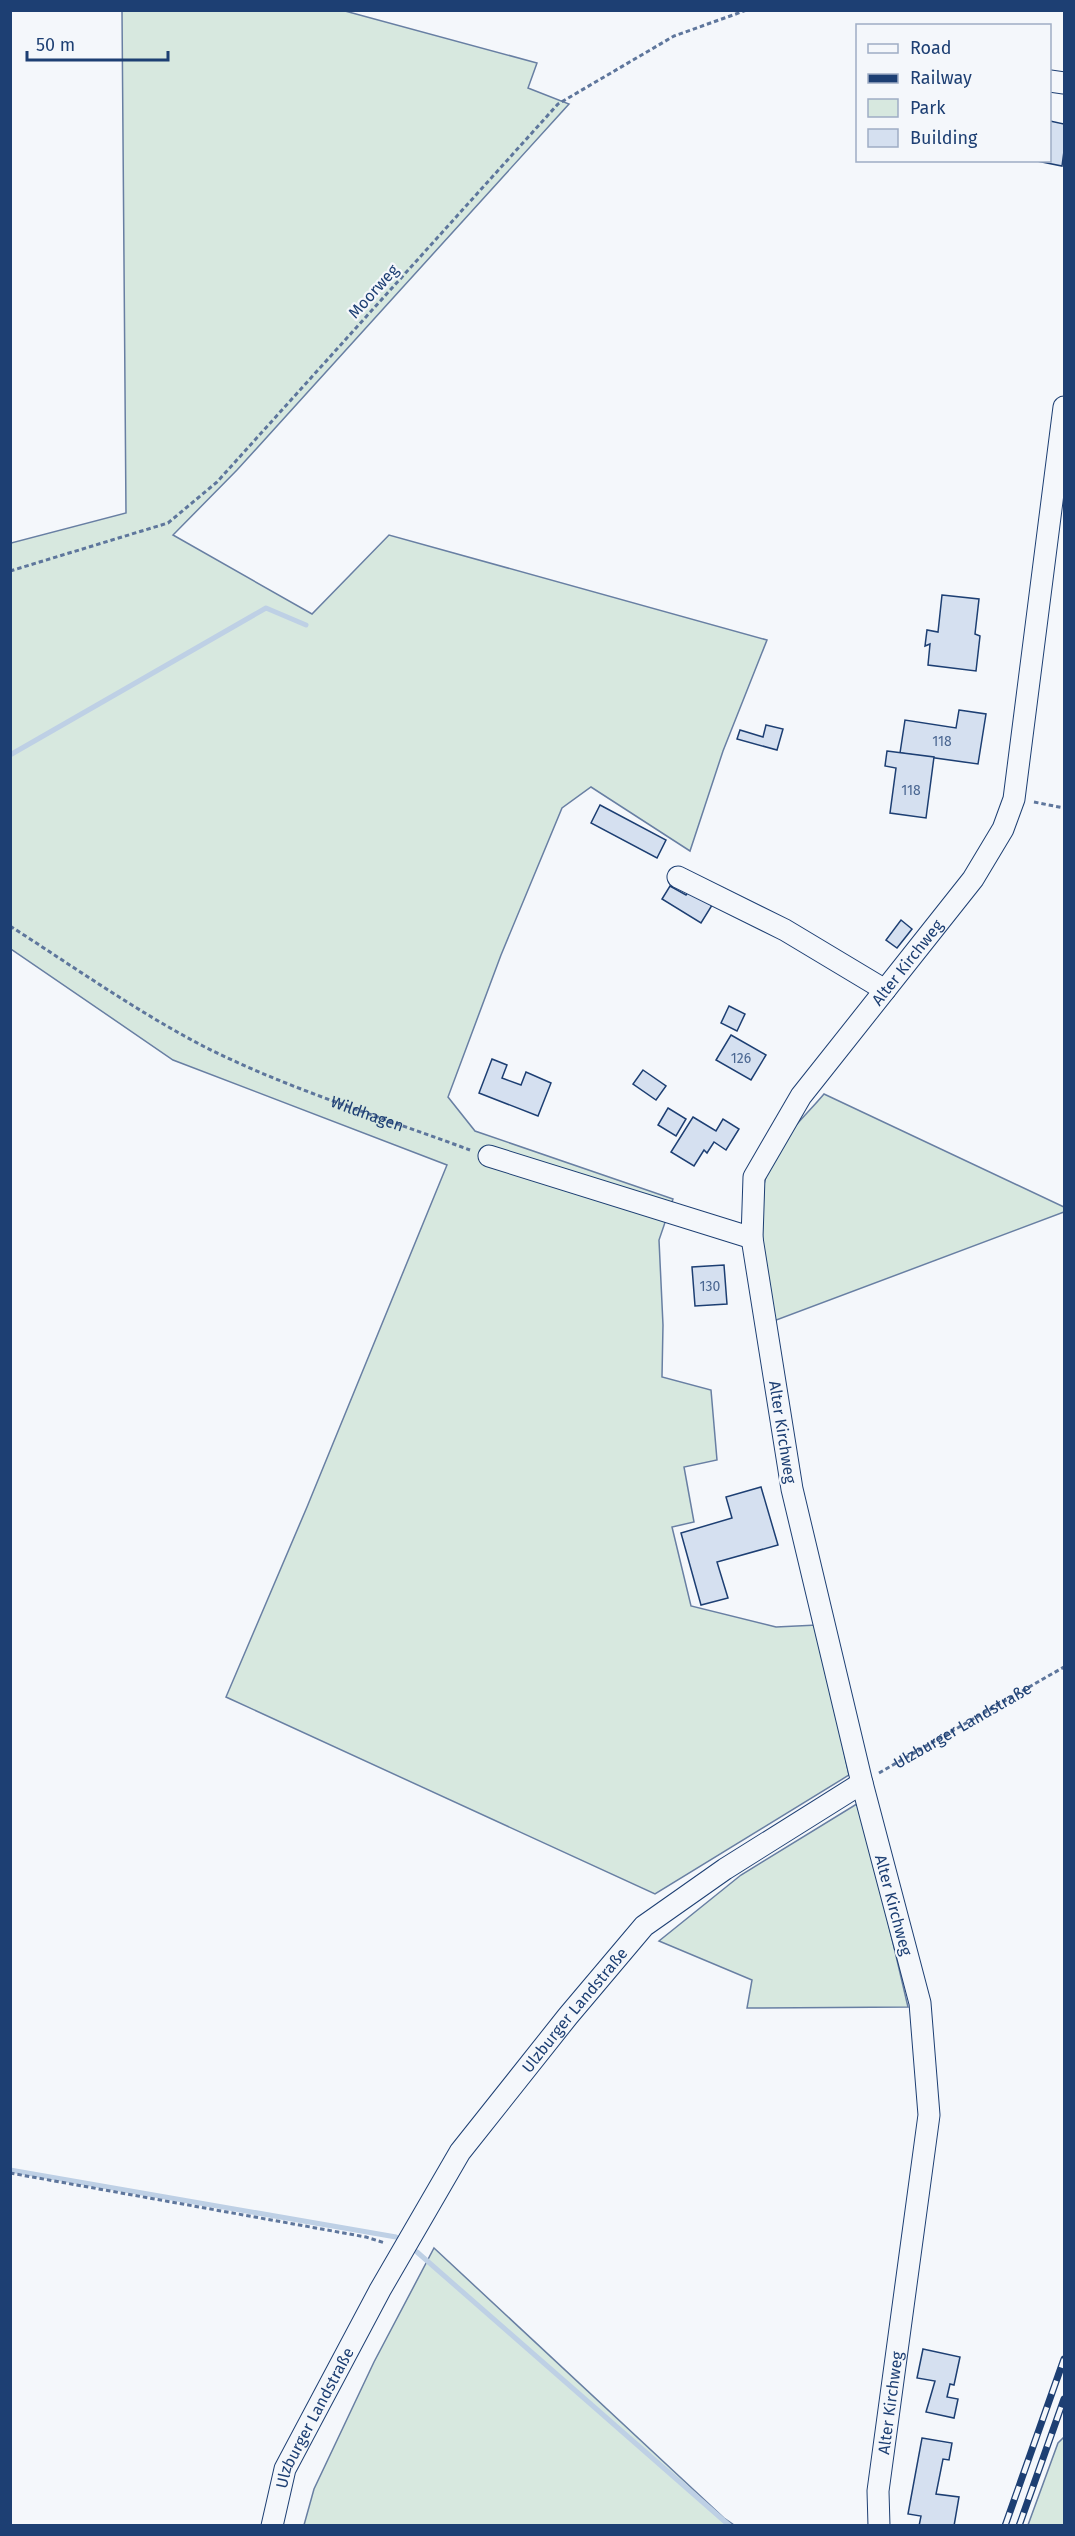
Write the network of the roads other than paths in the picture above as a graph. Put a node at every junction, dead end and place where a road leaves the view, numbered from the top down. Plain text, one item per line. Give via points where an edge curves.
1 (1065, 407) edge
2 (678, 877) dead end
3 (885, 990) junction
4 (489, 1156) road end
5 (752, 1238) junction
6 (862, 1783) junction
7 (272, 2526) edge
8 (879, 2526) edge

1 - 3 street, Alter Kirchweg via 1014,799 1003,829 973,879
2 - 3 street via 785,930
3 - 5 street, Alter Kirchweg via 801,1096 754,1177
4 - 5 street
5 - 6 street, Alter Kirchweg via 792,1489
6 - 7 street, Ulzburger Landstraße via 725,1869 644,1926 460,2152 285,2469
6 - 8 street, Alter Kirchweg via 920,2003 929,2115 878,2491

